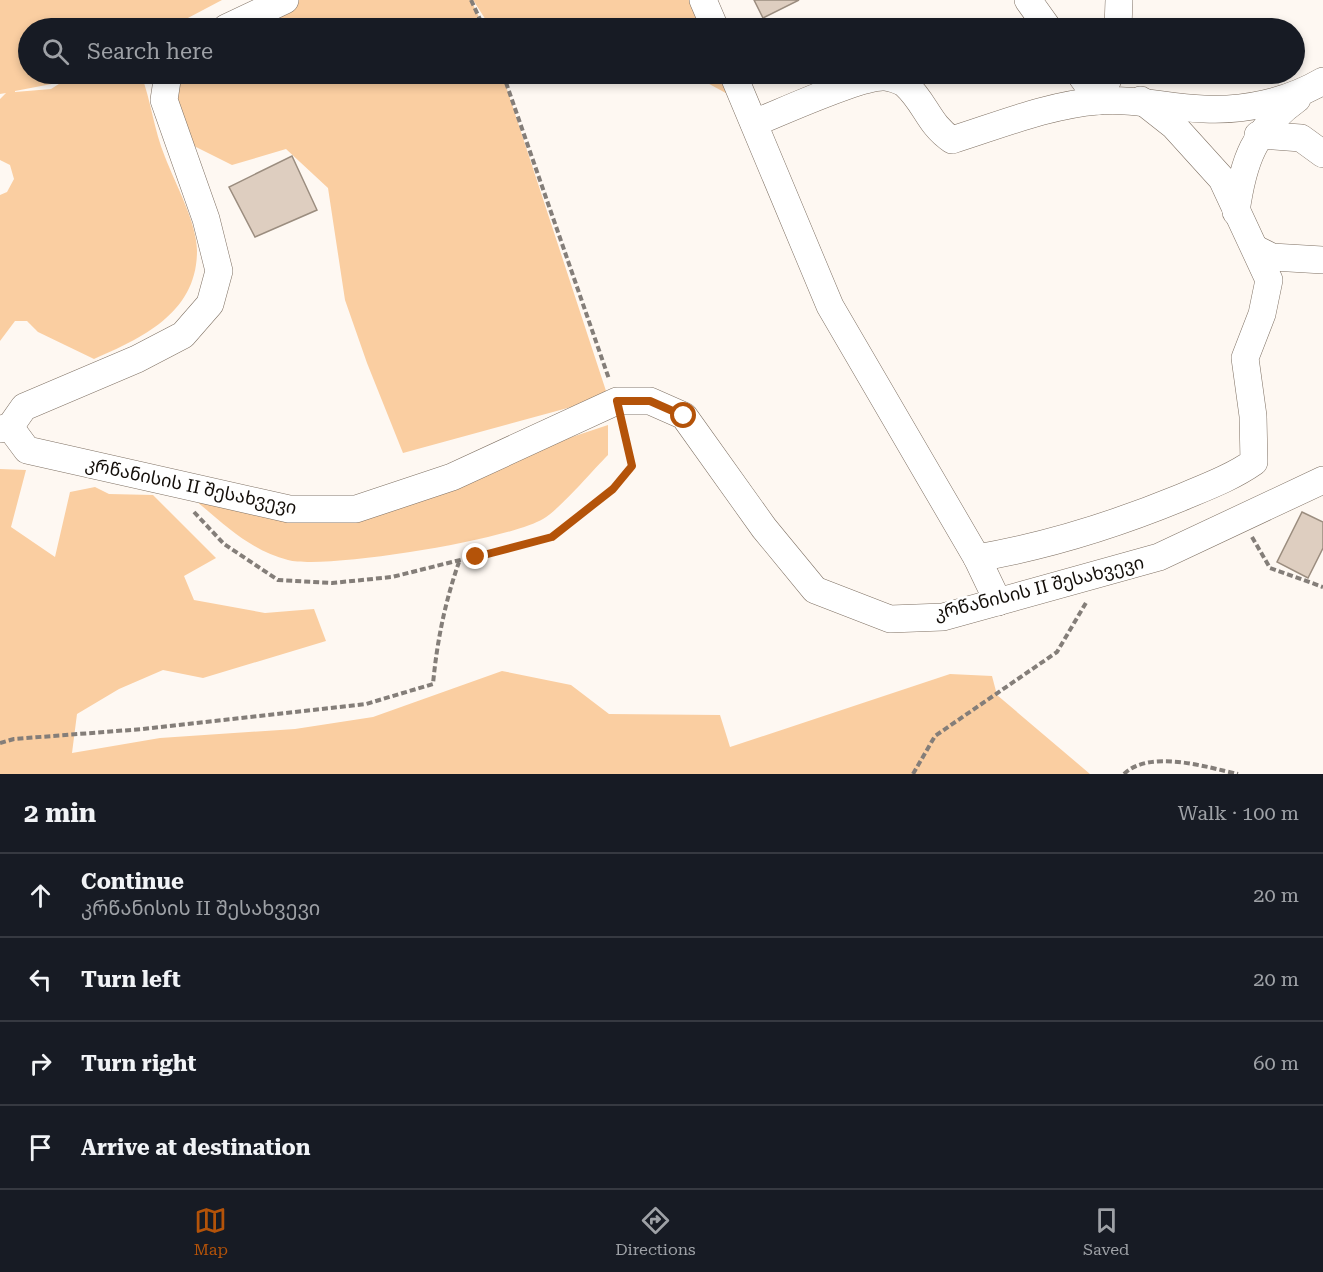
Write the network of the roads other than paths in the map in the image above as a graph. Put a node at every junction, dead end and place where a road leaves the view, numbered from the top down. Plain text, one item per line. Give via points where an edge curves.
1 (285, 0) edge
2 (703, 0) edge
3 (1028, 0) edge
4 (1119, 0) edge
5 (247, 18) edge
6 (711, 18) edge
7 (1041, 18) edge
8 (1118, 18) edge
9 (166, 84) edge
10 (737, 84) edge
11 (857, 84) edge
12 (906, 84) edge
13 (1087, 84) edge
14 (1106, 84) edge
15 (1317, 85) edge
16 (1141, 100) junction
17 (1099, 101) junction
18 (753, 123) junction
19 (1258, 135) junction
20 (1323, 154) edge
21 (1236, 212) junction
22 (1256, 249) junction
23 (1323, 260) edge
24 (5, 428) edge
25 (1323, 480) edge
26 (977, 558) junction
27 (999, 602) junction

1 - 5 street
2 - 6 street
3 - 7 street
4 - 8 street
9 - 24 street via 164,100 206,219 219,271 210,304 183,335 24,407
10 - 18 street
11 - 18 street
12 - 17 street via 937,130 952,140 1054,107
13 - 17 street
14 - 17 street
15 - 16 street via 1260,106 1203,110
15 - 19 street via 1286,107
16 - 17 street
16 - 21 street via 1174,126 1222,178
18 - 26 street via 830,306
19 - 20 street via 1300,138
19 - 21 street via 1241,182
21 - 22 street
22 - 23 street via 1272,257
22 - 26 street via 1269,280 1262,314 1245,358 1254,462 1234,476 1133,517 1027,550
24 - 27 street, კრწანისის II შესახვევი via 27,450 165,482 289,510 356,509 452,477 617,401 650,401 684,416 764,528 815,590 891,620 943,617
25 - 27 street, კრწანისის II შესახვევი via 1159,557
26 - 27 street

